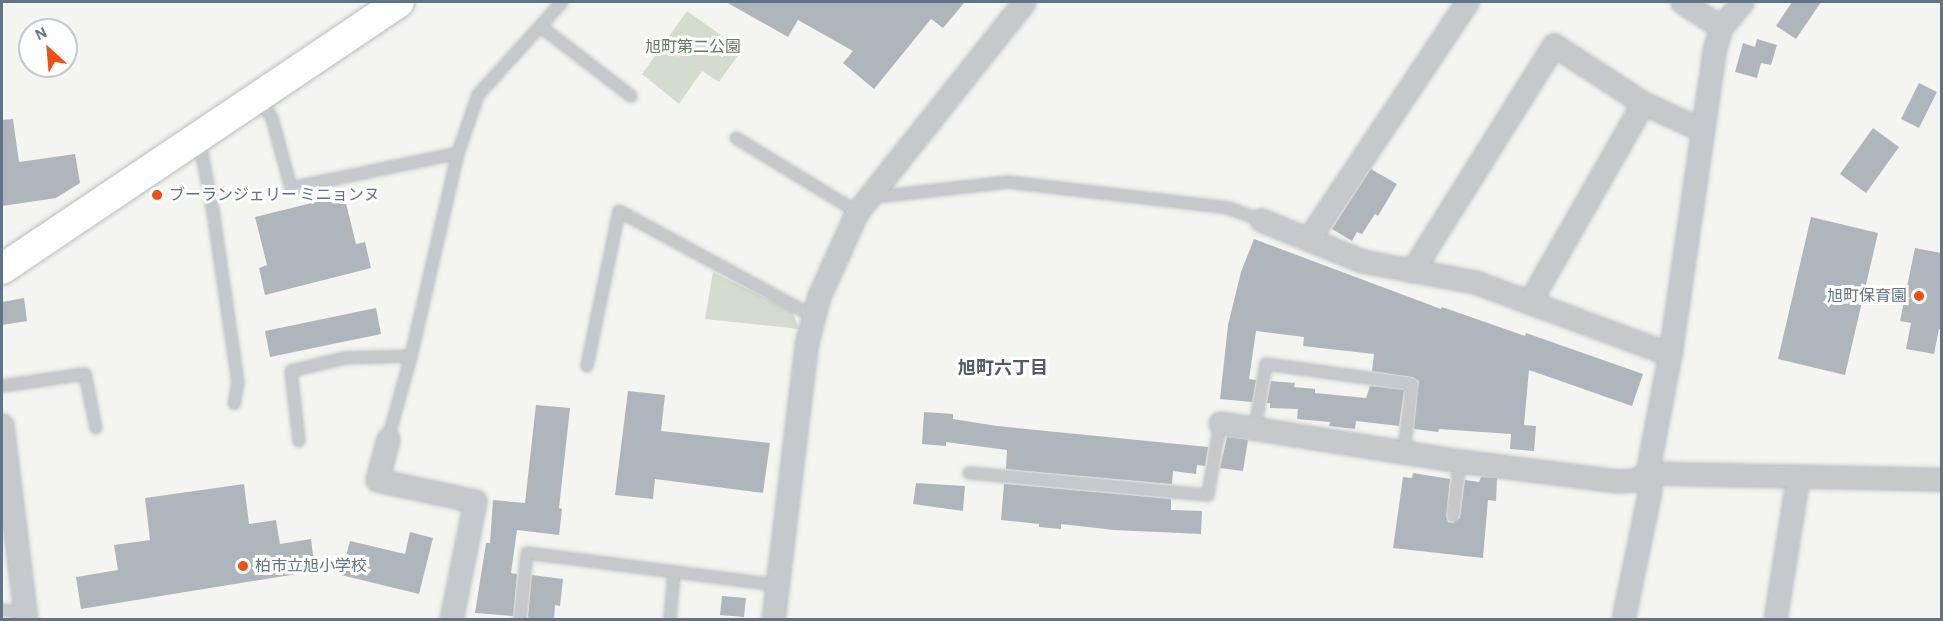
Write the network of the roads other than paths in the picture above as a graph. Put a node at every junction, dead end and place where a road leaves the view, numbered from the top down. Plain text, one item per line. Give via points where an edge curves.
1 (399, 2) edge
2 (562, 2) edge
3 (1024, 2) edge
4 (1467, 2) edge
5 (1682, 2) edge
6 (1742, 2) edge
7 (540, 26) junction
8 (1721, 27) junction
9 (631, 96) dead end
10 (258, 97) junction
11 (1643, 103) junction
12 (1702, 130) junction
13 (736, 138) dead end
14 (194, 140) junction
15 (458, 153) junction
16 (872, 193) junction
17 (857, 212) junction
18 (1261, 220) joint
19 (1309, 238) junction
20 (2, 269) edge
21 (1412, 271) junction
22 (1530, 301) junction
23 (814, 317) junction
24 (1670, 354) junction
25 (411, 356) junction
26 (587, 366) dead end
27 (2, 386) edge
28 (234, 404) dead end
29 (1220, 423) joint
30 (2, 425) edge
31 (96, 428) dead end
32 (1255, 428) junction
33 (388, 439) joint
34 (299, 441) dead end
35 (1404, 451) junction
36 (1460, 461) junction
37 (969, 473) dead end
38 (1647, 473) junction
39 (1798, 477) junction
40 (1941, 479) edge
41 (1453, 516) dead end
42 (674, 572) junction
43 (776, 585) junction
44 (2, 610) edge
45 (27, 617) edge
46 (451, 620) edge
47 (520, 620) edge
48 (670, 620) edge
49 (773, 620) edge
50 (1623, 620) edge
51 (1775, 620) edge

1 - 10 street
2 - 7 lane
3 - 16 street
4 - 19 street
5 - 8 street
6 - 8 street
7 - 9 lane
7 - 15 lane via 478,95
8 - 12 street
10 - 14 street
10 - 15 lane via 272,118 291,188
11 - 12 street
11 - 21 street via 1554,45
11 - 22 street
12 - 24 street
13 - 17 lane
14 - 20 street
14 - 28 lane via 202,154 213,211 238,382
15 - 25 lane
16 - 17 street
16 - 18 lane via 885,196 1008,182 1228,208
17 - 23 street via 819,296
18 - 19 street
19 - 21 street via 1362,261
21 - 22 street via 1475,282
22 - 24 street
23 - 26 lane via 619,211
23 - 43 street via 807,340
24 - 38 street
25 - 33 lane
25 - 34 lane via 345,358 291,370
27 - 31 lane via 86,374
29 - 32 street
29 - 37 lane via 1208,495
30 - 45 street
32 - 35 street
32 - 35 lane via 1266,364 1412,384
33 - 46 street via 377,480 475,501
35 - 36 street
36 - 38 street via 1619,481 1636,480
36 - 41 lane
38 - 39 street
38 - 50 street via 1650,490
39 - 40 street
39 - 51 street
42 - 43 lane
42 - 47 lane via 527,553
42 - 48 lane
43 - 49 street
44 - 45 lane

